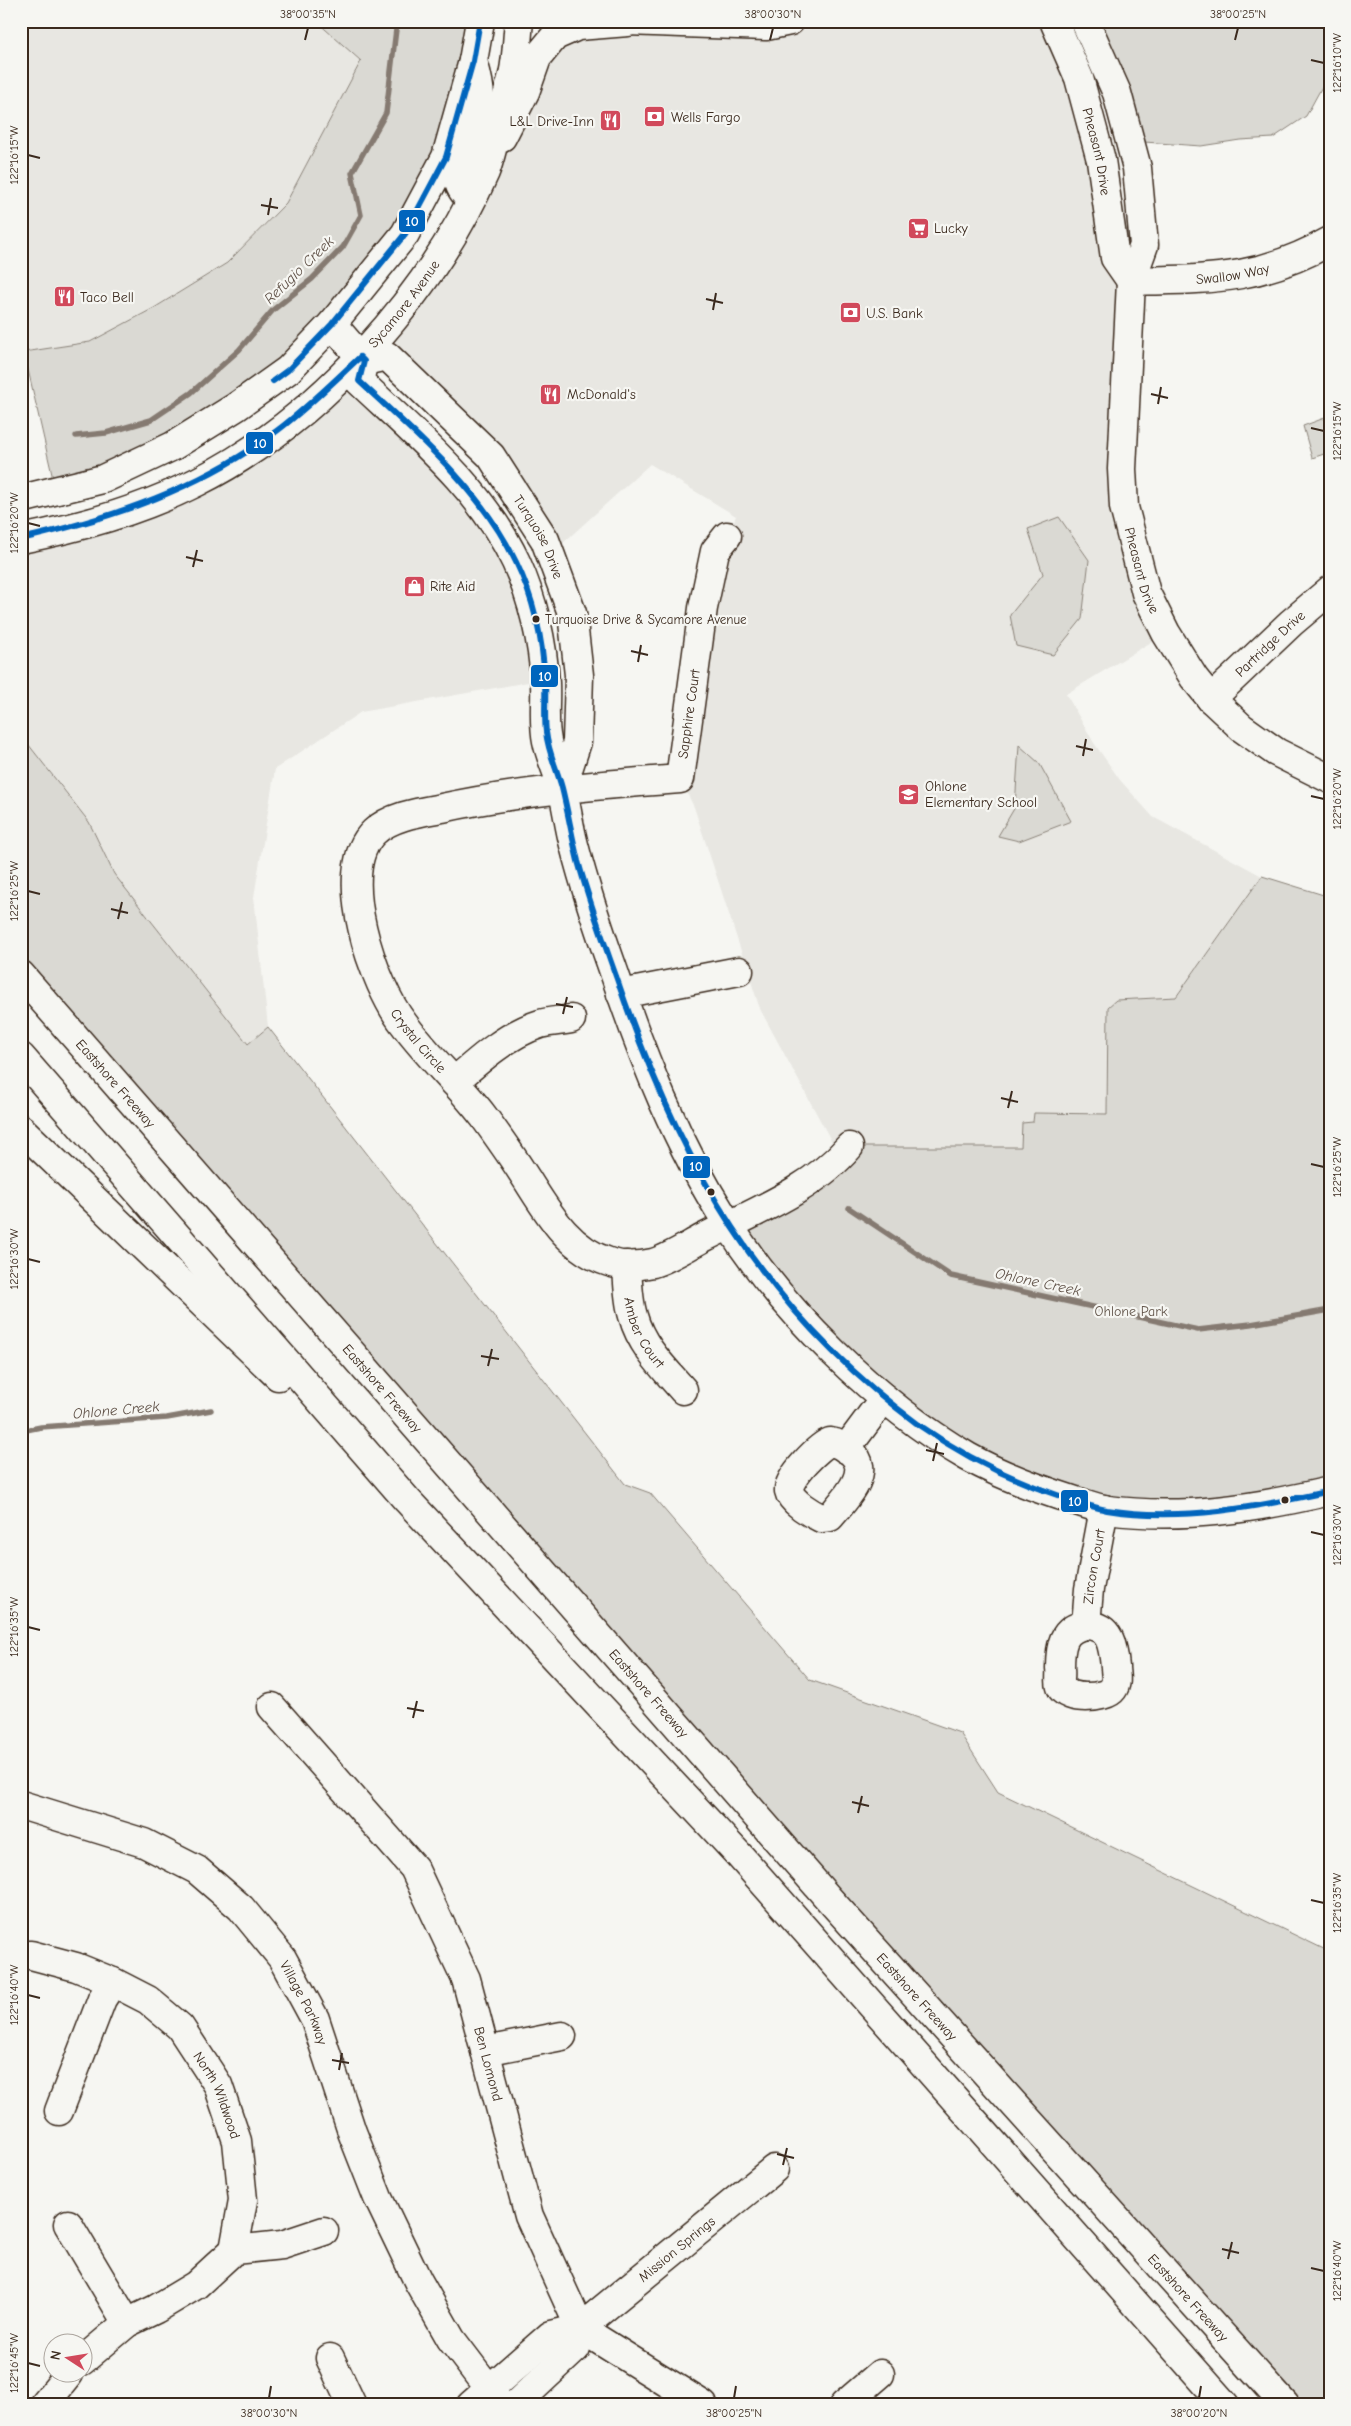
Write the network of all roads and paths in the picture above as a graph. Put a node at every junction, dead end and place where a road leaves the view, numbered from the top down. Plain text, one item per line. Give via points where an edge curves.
1 (480, 21) edge
2 (519, 21) edge
3 (627, 21) edge
4 (790, 21) edge
5 (1054, 21) edge
6 (1085, 21) edge
7 (473, 62) junction
8 (485, 170) junction
9 (471, 200) junction
10 (1330, 241) edge
11 (1131, 281) junction
12 (332, 324) junction
13 (362, 359) junction
14 (21, 499) edge
15 (727, 536) dead end
16 (21, 539) edge
17 (1330, 590) edge
18 (1212, 699) junction
19 (1330, 779) edge
20 (562, 788) junction
21 (739, 971) dead end
22 (21, 975) edge
23 (621, 994) junction
24 (571, 1019) dead end
25 (21, 1058) edge
26 (454, 1082) junction
27 (21, 1129) edge
28 (849, 1147) dead end
29 (728, 1225) junction
30 (627, 1266) junction
31 (683, 1390) dead end
32 (884, 1398) junction
33 (846, 1449) dead end
34 (1330, 1491) edge
35 (407, 1500) junction
36 (1104, 1510) junction
37 (1086, 1625) dead end
38 (272, 1707) dead end
39 (21, 1805) edge
40 (21, 1824) edge
41 (21, 1955) edge
42 (113, 1982) junction
43 (562, 2036) dead end
44 (485, 2051) junction
45 (59, 2111) dead end
46 (774, 2169) dead end
47 (68, 2224) dead end
48 (324, 2231) dead end
49 (234, 2250) junction
50 (127, 2323) junction
51 (580, 2328) junction
52 (92, 2353) edge
53 (330, 2358) dead end
54 (880, 2374) dead end
55 (61, 2384) edge
56 (483, 2401) edge
57 (44, 2405) edge
58 (352, 2405) edge
59 (515, 2405) edge
60 (703, 2405) edge
61 (844, 2405) edge
62 (1225, 2405) edge
63 (1285, 2405) edge

1 - 7 main road
2 - 8 main road, Sycamore Avenue via 513,74
3 - 4 main road via 766,26
3 - 8 main road via 578,26 555,36 536,58 525,92
5 - 11 main road, Pheasant Drive via 1078,78 1101,160 1115,258
6 - 11 main road, Pheasant Drive via 1117,93 1137,168 1144,246
7 - 9 main road via 480,100 457,175 464,193
7 - 12 main road via 446,156 409,225
8 - 9 main road, Sycamore Avenue
9 - 13 main road, Sycamore Avenue via 416,291
10 - 11 main road, Swallow Way via 1289,261 1244,275 1204,280
11 - 18 main road, Pheasant Drive via 1123,452 1124,507 1146,593 1194,678
12 - 13 main road
12 - 14 main road via 288,370 173,446 104,479
13 - 16 main road, Sycamore Avenue via 266,439 199,481 93,523
13 - 20 main road via 360,381 458,476 486,510 515,560 528,593 536,627 545,680 546,739
13 - 20 main road, Turquoise Drive via 387,356 491,456 545,540 572,613 579,675 578,742
15 - 20 main road, Sapphire Court via 715,551 703,608 680,779
17 - 18 main road, Partridge Drive
18 - 19 main road, Pheasant Drive via 1242,728 1276,752
20 - 23 main road via 576,852
20 - 26 main road, Crystal Circle via 497,796 395,819 376,830 366,841 360,856 356,893 366,940 381,985 402,1023
21 - 23 main road
22 - 63 main road, Eastshore Freeway via 836,1906
23 - 29 main road via 667,1112
24 - 26 main road via 540,1024 511,1038
25 - 35 main road
26 - 30 main road, Crystal Circle via 510,1152 558,1227 595,1257
27 - 35 main road
28 - 29 main road, Crystal Circle via 799,1188
29 - 30 main road, Crystal Circle via 656,1262
29 - 32 main road via 800,1316
30 - 31 main road, Amber Court via 632,1316 640,1335 650,1352
32 - 33 main road
32 - 36 main road via 930,1434 982,1464 1041,1490
34 - 36 main road via 1261,1506 1208,1512
35 - 62 main road via 739,1855
36 - 37 main road, Zircon Court via 1088,1589
38 - 44 main road, Ben Lomond via 414,1868 466,1979
39 - 56 main road, Village Parkway via 144,1843 197,1870 241,1908 282,1958 315,2019 352,2132 378,2198 418,2281
40 - 56 main road, Village Parkway via 137,1859 187,1885 228,1920 268,1968 299,2026 335,2138 362,2206 402,2289 436,2348
41 - 42 main road, North Wildwood via 76,1967
42 - 45 main road via 102,1999
42 - 49 main road, North Wildwood via 148,2000 180,2027 218,2085 237,2142 243,2200
43 - 44 main road
44 - 51 main road, Ben Lomond via 529,2216
46 - 51 main road, Mission Springs
47 - 50 main road
48 - 49 main road via 282,2245
49 - 50 main road via 196,2285
50 - 52 main road
51 - 56 main road, Mission Springs via 551,2335
51 - 59 main road via 576,2348
51 - 60 main road
53 - 58 main road
54 - 61 main road
55 - 57 main road

